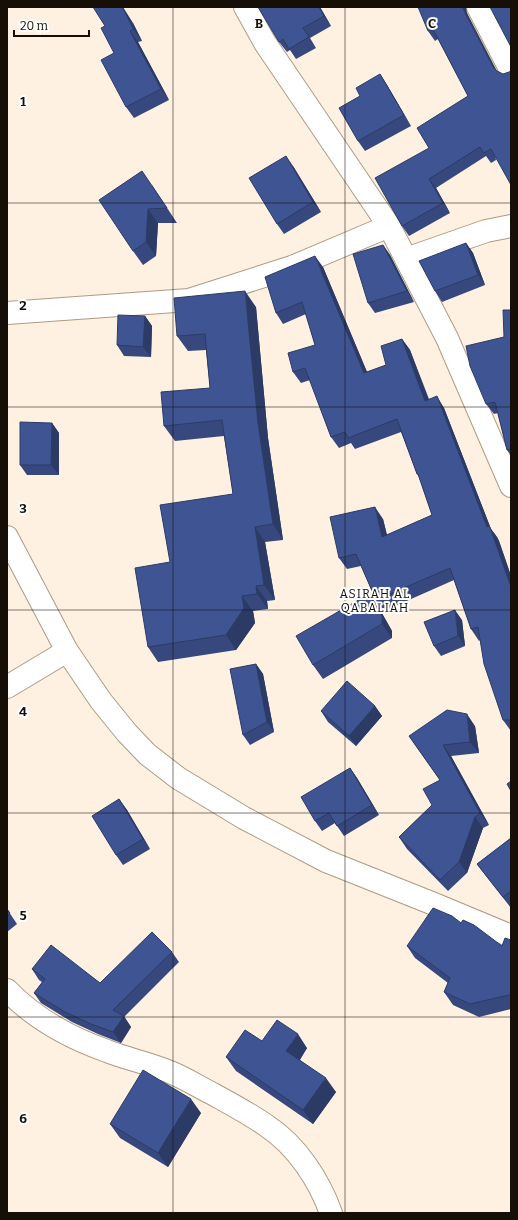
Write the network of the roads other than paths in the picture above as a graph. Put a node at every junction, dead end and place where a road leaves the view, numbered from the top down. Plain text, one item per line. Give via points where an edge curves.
1 (245, 7) edge
2 (478, 7) edge
3 (511, 71) edge
4 (389, 226) junction
5 (511, 226) edge
6 (406, 259) junction
7 (7, 313) edge
8 (511, 486) edge
9 (7, 537) edge
10 (67, 651) junction
11 (7, 687) edge
12 (511, 936) edge
13 (7, 990) edge
14 (330, 1213) edge

1 - 4 street via 265,43
2 - 3 street
4 - 6 street
4 - 7 street via 292,268 189,300
5 - 6 street via 486,231
6 - 8 street via 447,338
9 - 10 street
10 - 11 street
10 - 12 street via 127,733 147,754 178,778 244,818 326,861
13 - 14 street via 34,1014 60,1030 106,1051 170,1072 268,1127 302,1160 316,1182

